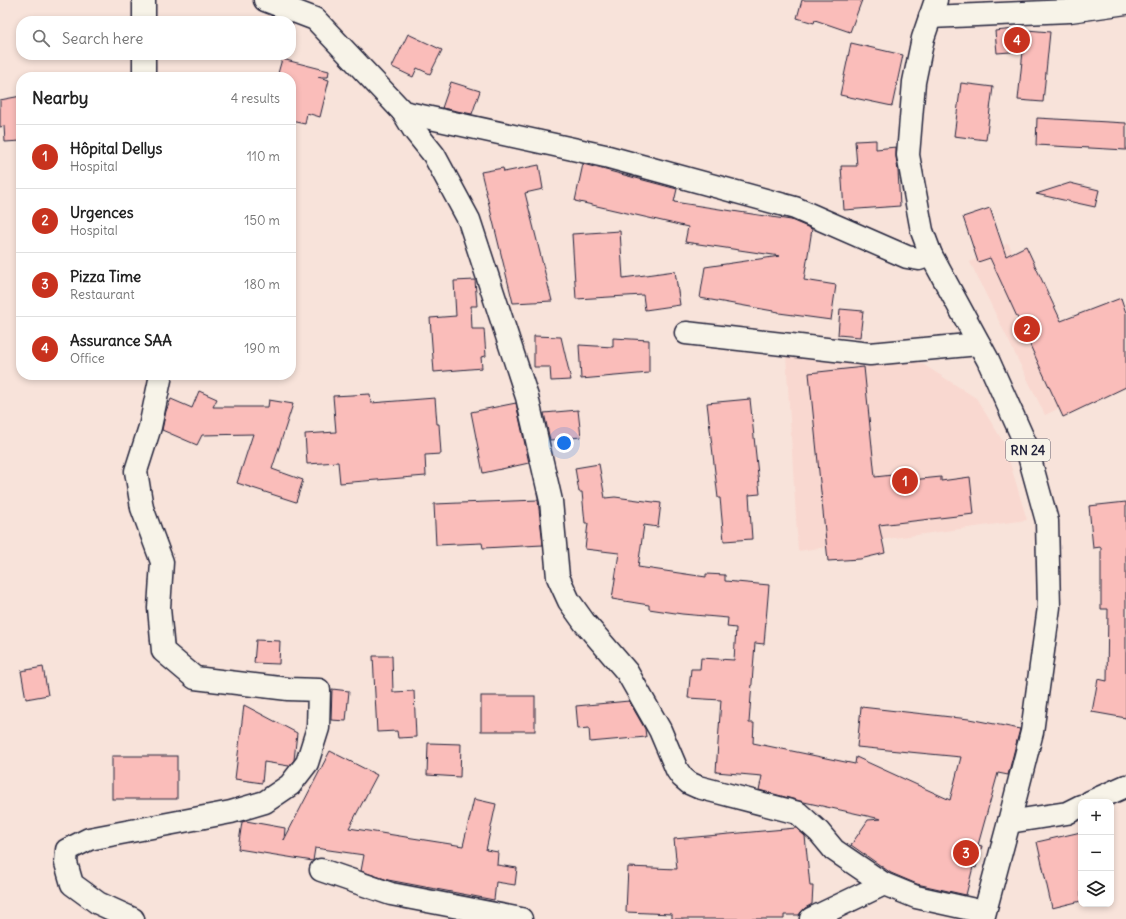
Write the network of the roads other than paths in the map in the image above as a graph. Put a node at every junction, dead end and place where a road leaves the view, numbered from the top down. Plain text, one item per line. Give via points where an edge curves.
1 (144, 0) edge
2 (265, 0) edge
3 (1126, 3) edge
4 (933, 8) edge
5 (144, 16) edge
6 (144, 60) edge
7 (144, 72) edge
8 (403, 112) junction
9 (931, 255) junction
10 (686, 333) dead end
11 (980, 344) junction
12 (160, 380) edge
13 (1126, 786) edge
14 (1097, 799) edge
15 (1078, 808) edge
16 (1009, 822) junction
17 (320, 870) dead end
18 (884, 884) junction
19 (983, 916) edge
20 (132, 919) edge
21 (521, 919) edge
22 (812, 919) edge

1 - 5 street
2 - 8 street via 315,19
3 - 4 street via 1070,11
4 - 9 street, RN 24 via 923,38 914,82 908,155 922,231
6 - 7 street
8 - 9 street via 613,158 795,208 907,258 919,259
8 - 18 street via 434,155 469,220 527,397 551,501 558,577 569,601 627,672 660,730 682,777 698,787 798,813 834,850
9 - 11 street, RN 24
10 - 11 street via 870,354
11 - 16 street, RN 24 via 1026,445 1047,521 1049,607 1032,732
12 - 20 street via 150,427 136,471 142,508 162,562 159,608 163,651 195,678 319,690 318,728 307,763 290,785 265,802 231,812 88,839 67,850 66,863 72,884 98,903
13 - 14 street
15 - 16 street via 1067,813
16 - 19 street, RN 24
17 - 21 street via 392,894
18 - 19 street via 916,897
18 - 22 street

